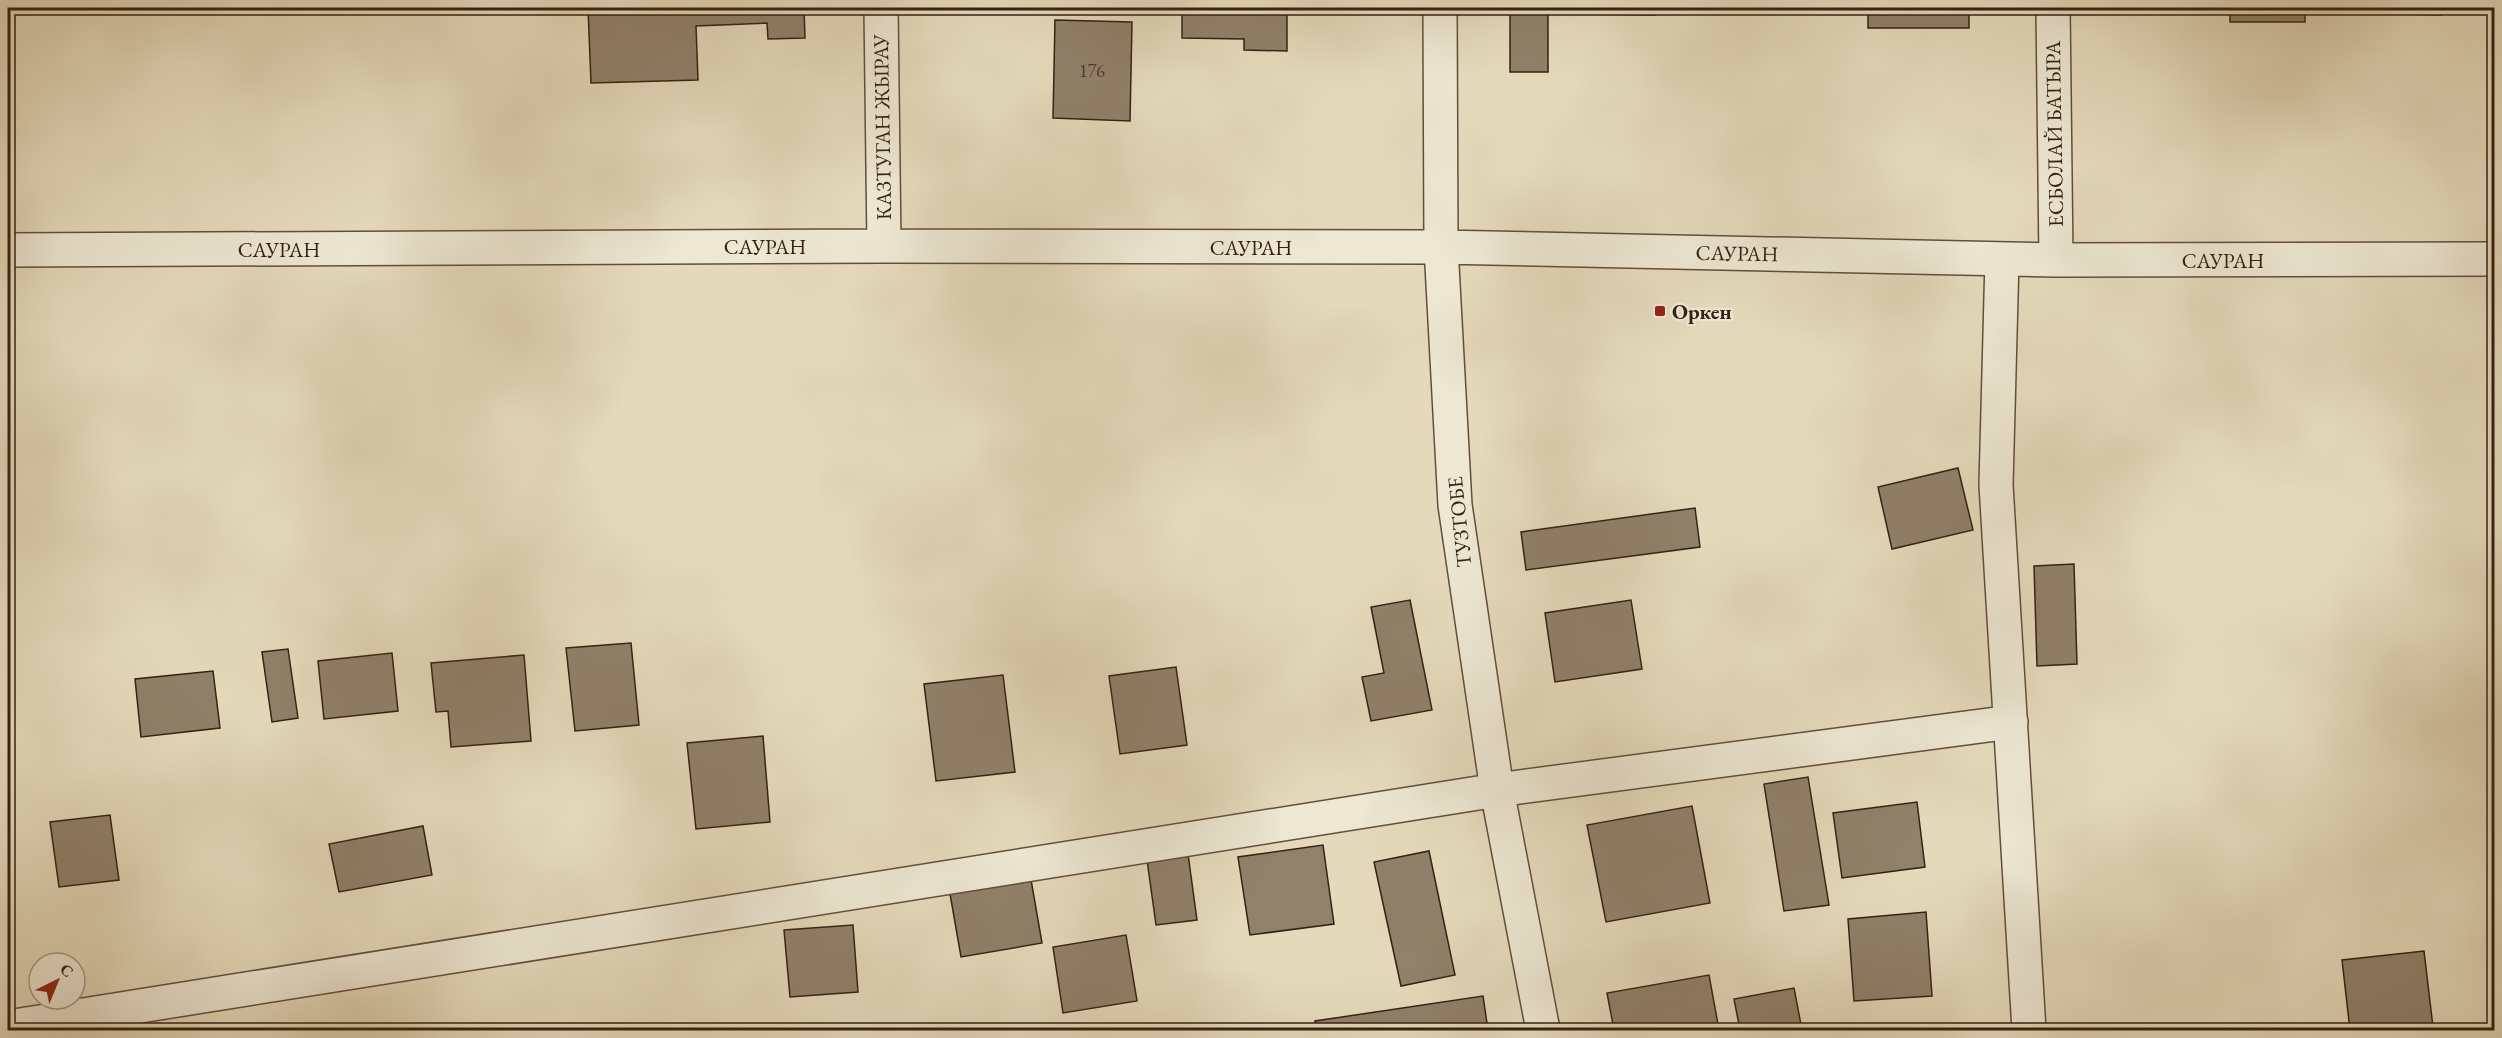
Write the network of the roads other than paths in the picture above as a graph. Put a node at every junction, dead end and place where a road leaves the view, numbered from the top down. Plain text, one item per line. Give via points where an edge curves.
1 (880, 8) edge
2 (1440, 8) edge
3 (2053, 8) edge
4 (884, 246) junction
5 (1441, 247) junction
6 (8, 250) edge
7 (2002, 259) junction
8 (2494, 259) edge
9 (2056, 260) junction
10 (2011, 722) junction
11 (1497, 790) junction
12 (8, 1027) edge
13 (1543, 1030) edge
14 (2029, 1030) edge

1 - 4 street, КАЗТУГАН ЖЫРАУ
2 - 5 street, ТУЗТОБЕ
3 - 9 street, ЕСБОЛАЙ БАТЫРА
4 - 5 street, САУРАН
4 - 6 street, САУРАН
5 - 7 street, САУРАН
5 - 11 street, ТУЗТОБЕ via 1455,505
7 - 9 street, САУРАН
7 - 10 street via 1996,485
8 - 9 street, САУРАН
10 - 11 street
10 - 14 street
11 - 12 street
11 - 13 street, ТУЗТОБЕ

